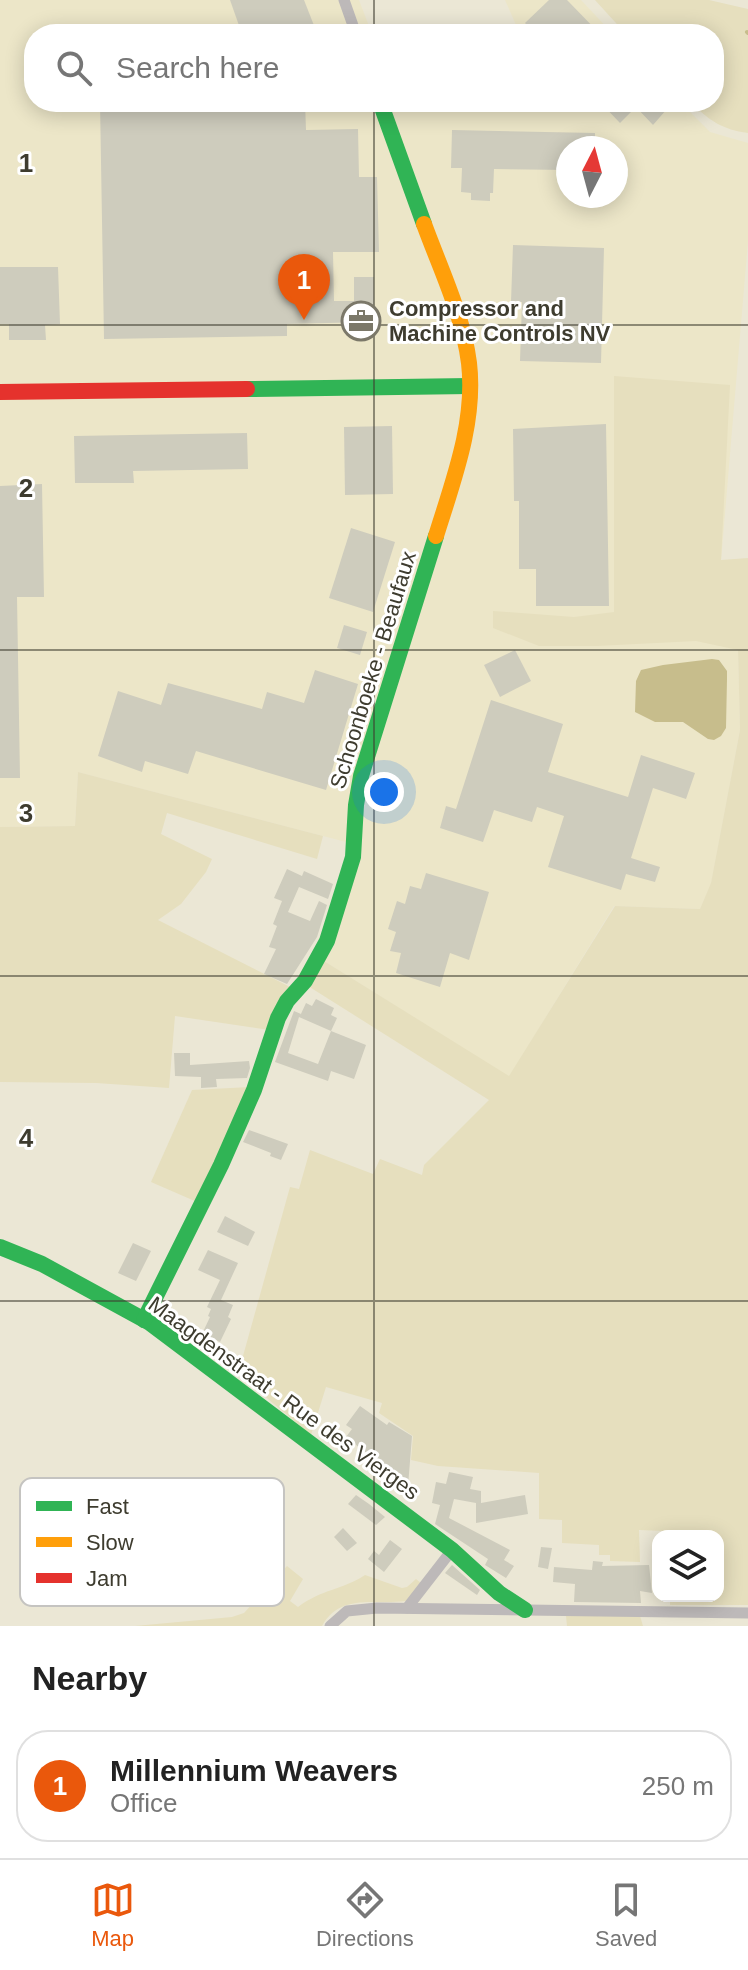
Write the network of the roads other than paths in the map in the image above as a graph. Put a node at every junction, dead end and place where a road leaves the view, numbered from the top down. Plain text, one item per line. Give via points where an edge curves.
1 (344, 0) edge
2 (352, 24) edge
3 (384, 112) edge
4 (470, 386) junction
5 (0, 392) edge
6 (0, 1247) edge
7 (144, 1320) junction
8 (452, 1550) junction
9 (407, 1608) junction
10 (525, 1610) junction
11 (748, 1613) edge
12 (330, 1626) edge

1 - 2 street
3 - 4 street, Schoonboeke - Beaufaux via 451,295 464,337
4 - 5 street
4 - 7 street, Schoonboeke - Beaufaux via 462,452 361,776 353,857 327,941 278,1018 221,1165
6 - 7 street, Maagdenstraat - Rue des Vierges
7 - 8 street, Maagdenstraat - Rue des Vierges
8 - 9 street
8 - 10 street, Maagdenstraat - Rue des Vierges
9 - 10 street
9 - 12 street via 347,1611
10 - 11 street

